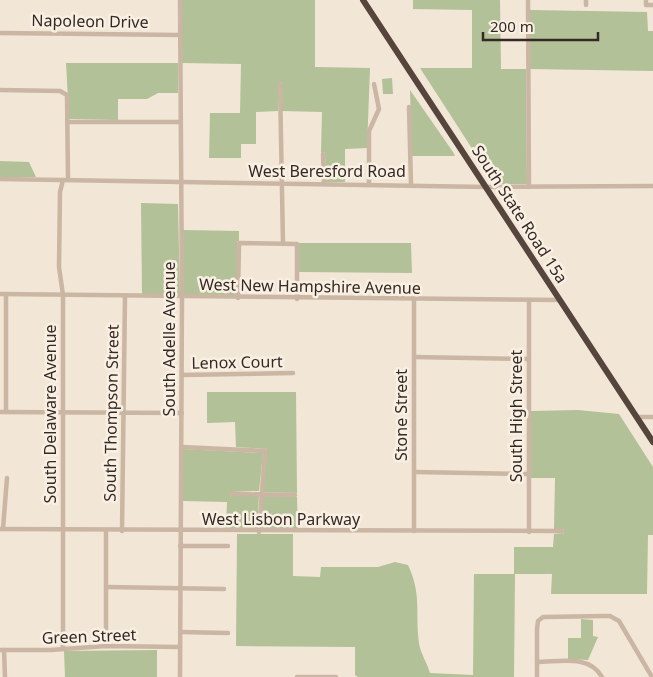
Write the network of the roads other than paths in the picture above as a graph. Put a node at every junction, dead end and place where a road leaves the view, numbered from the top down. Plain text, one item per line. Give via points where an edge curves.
1 (180, 0) edge
2 (363, 0) edge
3 (528, 0) edge
4 (646, 2) edge
5 (653, 5) edge
6 (0, 33) edge
7 (180, 35) junction
8 (280, 84) dead end
9 (374, 84) dead end
10 (0, 90) edge
11 (409, 107) dead end
12 (67, 122) junction
13 (180, 122) junction
14 (323, 154) dead end
15 (0, 179) edge
16 (65, 180) junction
17 (180, 182) junction
18 (281, 184) junction
19 (324, 184) junction
20 (411, 184) junction
21 (369, 185) junction
22 (653, 186) edge
23 (486, 187) junction
24 (529, 187) junction
25 (283, 244) junction
26 (0, 294) edge
27 (6, 294) junction
28 (63, 295) junction
29 (125, 296) junction
30 (182, 297) junction
31 (238, 298) junction
32 (297, 299) junction
33 (414, 300) junction
34 (530, 300) junction
35 (560, 300) junction
36 (414, 357) junction
37 (529, 359) junction
38 (293, 374) dead end
39 (182, 375) junction
40 (0, 412) edge
41 (6, 412) junction
42 (63, 412) junction
43 (124, 413) junction
44 (182, 414) junction
45 (636, 417) junction
46 (653, 417) edge
47 (653, 442) edge
48 (182, 446) junction
49 (414, 472) junction
50 (528, 474) junction
51 (7, 478) dead end
52 (232, 494) dead end
53 (261, 494) junction
54 (295, 495) dead end
55 (2, 529) edge
56 (63, 530) junction
57 (106, 531) junction
58 (122, 531) junction
59 (180, 531) junction
60 (414, 531) junction
61 (562, 531) dead end
62 (259, 532) junction
63 (529, 532) junction
64 (180, 546) junction
65 (228, 546) dead end
66 (107, 587) junction
67 (180, 588) junction
68 (224, 589) dead end
69 (180, 632) junction
70 (228, 633) dead end
71 (106, 646) junction
72 (180, 647) junction
73 (63, 648) junction
74 (2, 650) edge
75 (536, 662) junction
76 (4, 677) edge
77 (180, 677) edge
78 (297, 677) edge
79 (336, 677) edge
80 (537, 677) edge
81 (602, 677) edge
82 (652, 677) edge

1 - 7 street, South Adelle Avenue
2 - 23 highway, South State Road 15a
3 - 24 street
4 - 5 street
6 - 7 street, Napoleon Drive
7 - 13 street, South Adelle Avenue
8 - 18 street
9 - 21 street via 378,109 369,131
10 - 12 street, South Delaware Avenue via 65,93
11 - 20 street
12 - 13 street
12 - 16 street, South Delaware Avenue
13 - 17 street, South Adelle Avenue
14 - 19 street
15 - 16 street, West Beresford Road
16 - 17 street, West Beresford Road
16 - 28 street, South Delaware Avenue via 60,192 59,267
17 - 18 street, West Beresford Road
17 - 30 street, South Adelle Avenue
18 - 19 street, West Beresford Road
18 - 25 street
19 - 21 street, West Beresford Road
20 - 21 street, West Beresford Road
20 - 23 street, West Beresford Road
22 - 24 street, West Beresford Road
23 - 24 street, West Beresford Road
23 - 35 highway, South State Road 15a
25 - 31 street via 238,243
25 - 32 street via 297,244
26 - 27 street, West New Hampshire Avenue
27 - 28 street, West New Hampshire Avenue
27 - 41 street
28 - 29 street, West New Hampshire Avenue
28 - 42 street, South Delaware Avenue
29 - 30 street, West New Hampshire Avenue
29 - 43 street, South Thompson Street
30 - 31 street, West New Hampshire Avenue
30 - 39 street, South Adelle Avenue
31 - 32 street, West New Hampshire Avenue
32 - 33 street, West New Hampshire Avenue
33 - 34 street, West New Hampshire Avenue
33 - 36 street, Stone Street
34 - 35 street, West New Hampshire Avenue
34 - 37 street, South High Street
35 - 45 highway, South State Road 15a
36 - 37 street
36 - 49 street, Stone Street
37 - 50 street, South High Street
38 - 39 street, Lenox Court
39 - 44 street, South Adelle Avenue
40 - 41 street
41 - 42 street
42 - 43 street
42 - 56 street, South Delaware Avenue
43 - 44 street
43 - 58 street, South Thompson Street
44 - 48 street, South Adelle Avenue
45 - 46 street
45 - 47 highway, South State Road 15a
48 - 53 street via 265,450
48 - 59 street, South Adelle Avenue
49 - 50 street
49 - 60 street, Stone Street
50 - 63 street, South High Street
51 - 55 street
52 - 53 street
53 - 54 street
53 - 62 street
55 - 56 street, West Lisbon Parkway
56 - 57 street, West Lisbon Parkway
56 - 73 street, South Delaware Avenue
57 - 58 street, West Lisbon Parkway
57 - 66 street
58 - 59 street, West Lisbon Parkway
59 - 62 street, West Lisbon Parkway
59 - 64 street, South Adelle Avenue
60 - 62 street, West Lisbon Parkway
60 - 63 street, West Lisbon Parkway
61 - 63 street, West Lisbon Parkway
64 - 65 street
64 - 67 street, South Adelle Avenue
66 - 67 street
66 - 71 street
67 - 68 street
67 - 69 street, South Adelle Avenue
69 - 70 street
69 - 72 street, South Adelle Avenue
71 - 72 street, Green Street
71 - 73 street, Green Street
72 - 77 street, South Adelle Avenue
73 - 74 street, Green Street
74 - 76 street
75 - 80 street
75 - 81 street via 583,662 593,666
75 - 82 street via 538,621 543,617 610,616 619,621
78 - 79 street

